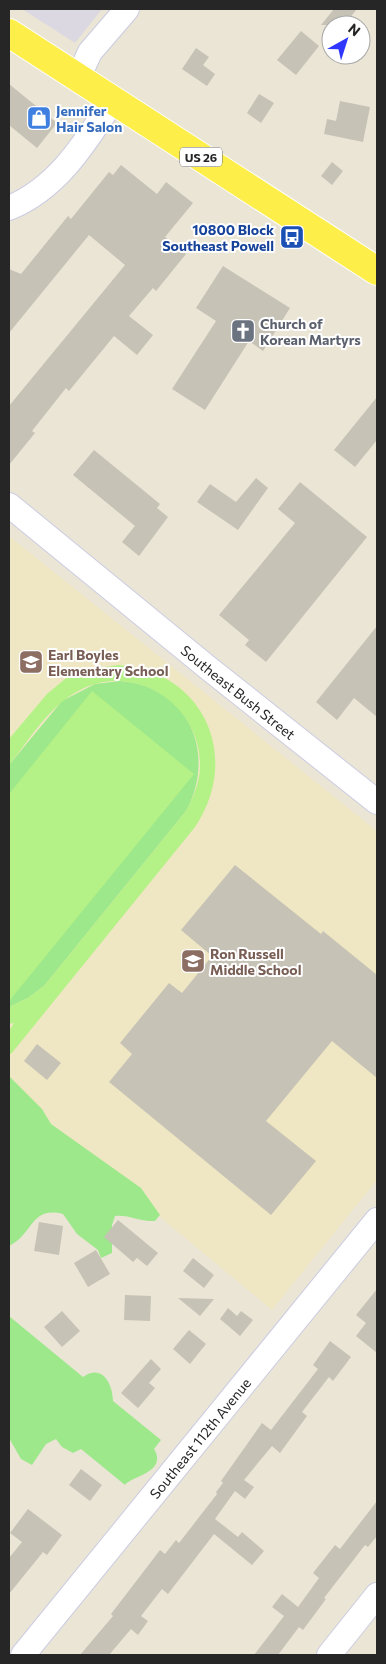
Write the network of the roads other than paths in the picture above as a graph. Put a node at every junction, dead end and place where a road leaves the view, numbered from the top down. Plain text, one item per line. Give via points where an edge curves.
1 (127, 9) edge
2 (9, 33) edge
3 (78, 78) junction
4 (114, 100) junction
5 (9, 208) edge
6 (377, 271) edge
7 (9, 505) edge
8 (377, 802) edge
9 (377, 1220) edge
10 (377, 1595) edge
11 (23, 1655) edge
12 (329, 1655) edge

1 - 3 street via 90,52
2 - 3 main road, US 26
3 - 4 main road, US 26
4 - 5 street via 70,163 45,187
4 - 6 main road, US 26
7 - 8 street, Southeast Bush Street
9 - 11 street, Southeast 112th Avenue
10 - 12 street

